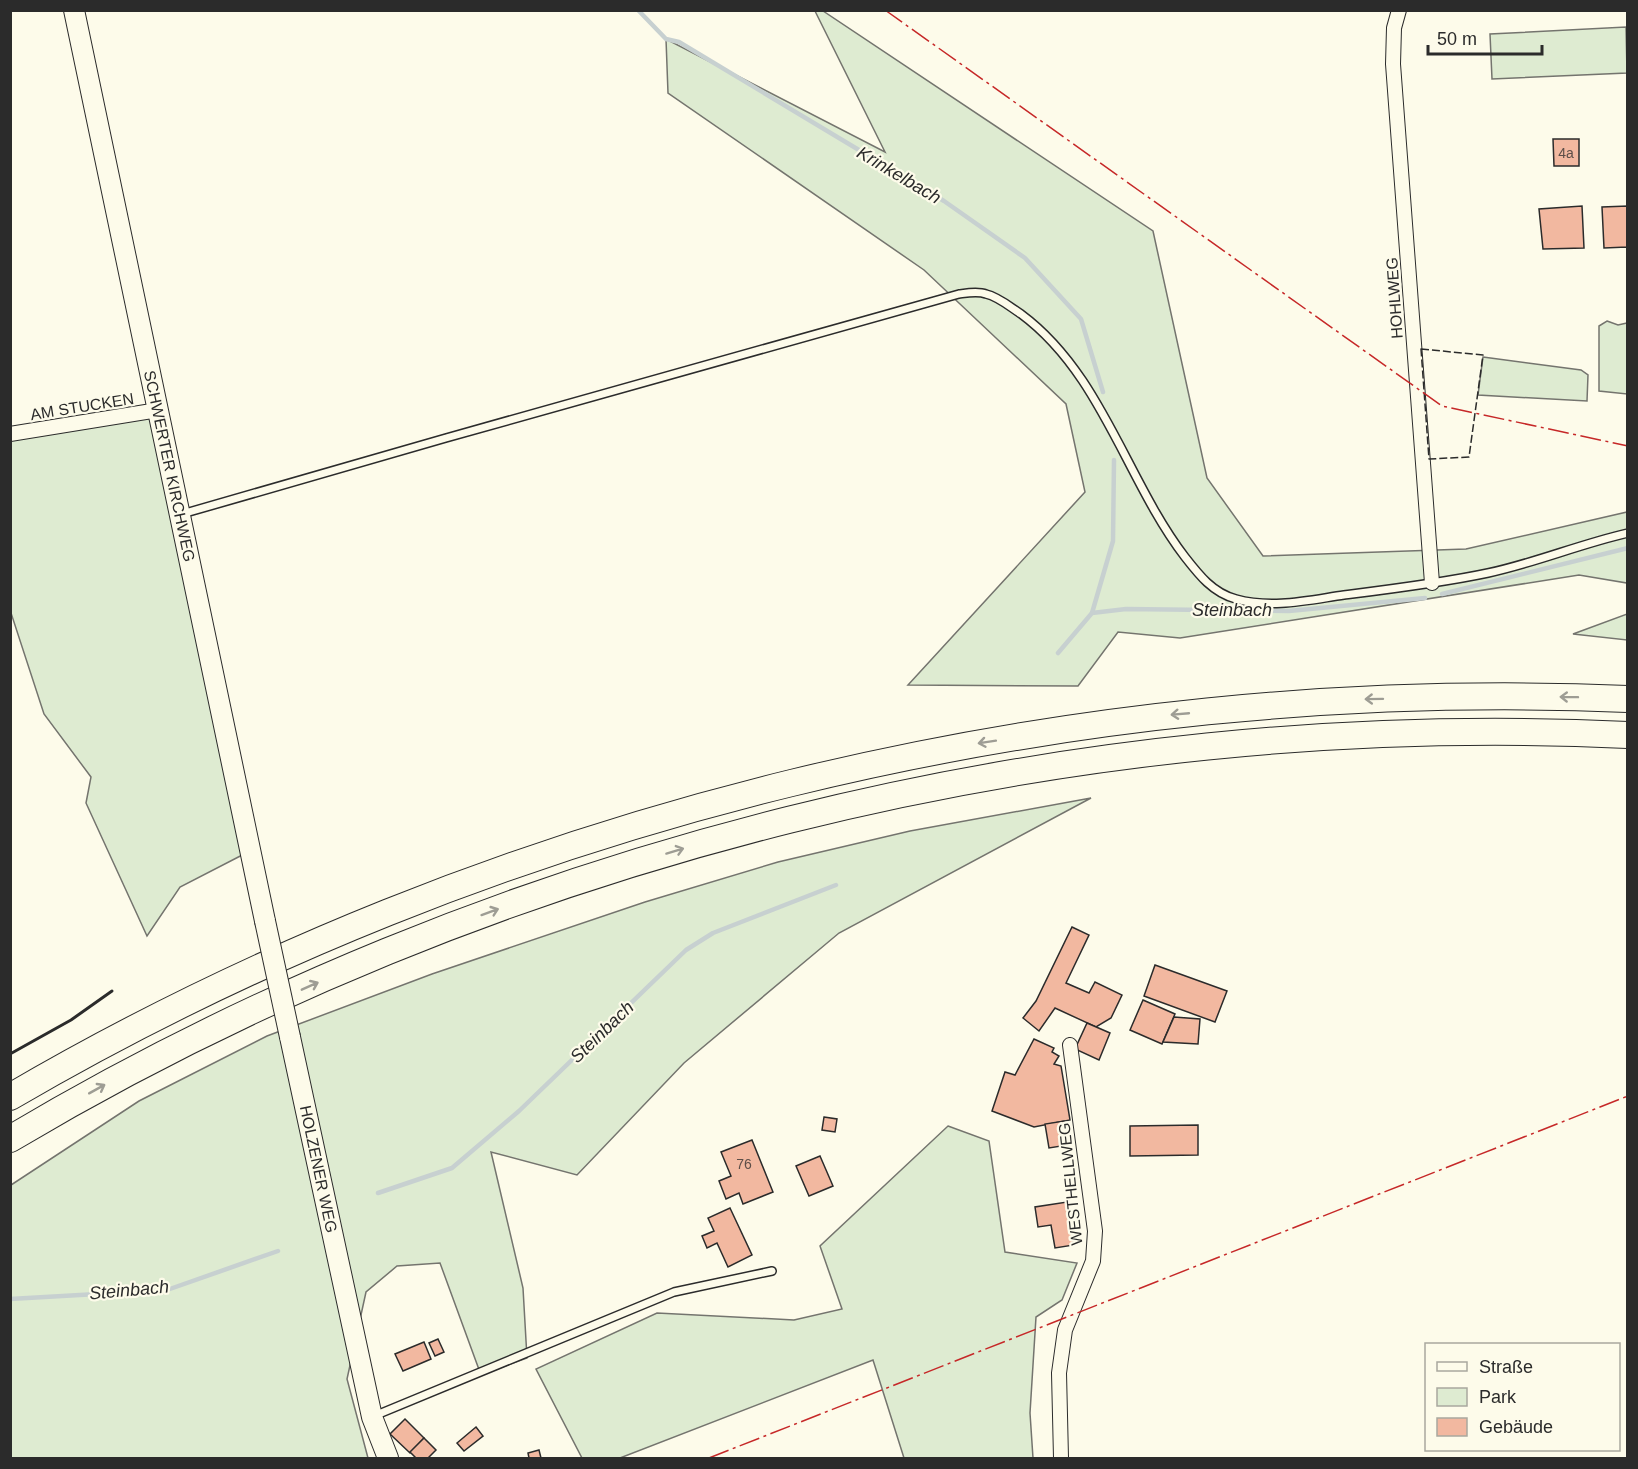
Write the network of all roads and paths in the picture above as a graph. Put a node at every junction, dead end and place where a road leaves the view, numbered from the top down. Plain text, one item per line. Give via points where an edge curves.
1 (74, 10) edge
2 (1400, 10) edge
3 (158, 410) junction
4 (10, 434) edge
5 (179, 515) junction
6 (1628, 533) edge
7 (1432, 583) junction
8 (1628, 699) edge
9 (1628, 735) edge
10 (265, 921) joint
11 (1070, 1045) dead end
12 (10, 1097) edge
13 (10, 1139) edge
14 (772, 1271) dead end
15 (372, 1417) junction
16 (388, 1458) edge
17 (1061, 1458) edge

1 - 3 main road, SCHWERTER KIRCHWEG
2 - 7 street, HOHLWEG via 1394,28 1394,64
3 - 4 street, AM STUCKEN
3 - 5 main road, SCHWERTER KIRCHWEG
5 - 7 lane via 959,294 985,293 1040,328 1071,365 1170,537 1216,590 1255,603 1286,603
5 - 10 main road, SCHWERTER KIRCHWEG
6 - 7 lane via 1489,573
8 -> 12 highway via 1361,699 1161,716 978,743 758,791 559,850 312,945 160,1016
13 -> 9 highway via 226,1023 422,938 574,882 771,824 1005,775 1222,746 1449,733
10 - 15 main road, HOLZENER WEG, bridge
11 - 17 street, WESTHELLWEG via 1095,1231 1093,1261 1065,1330 1059,1373
14 - 15 lane via 674,1292
15 - 16 main road, HOLZENER WEG

